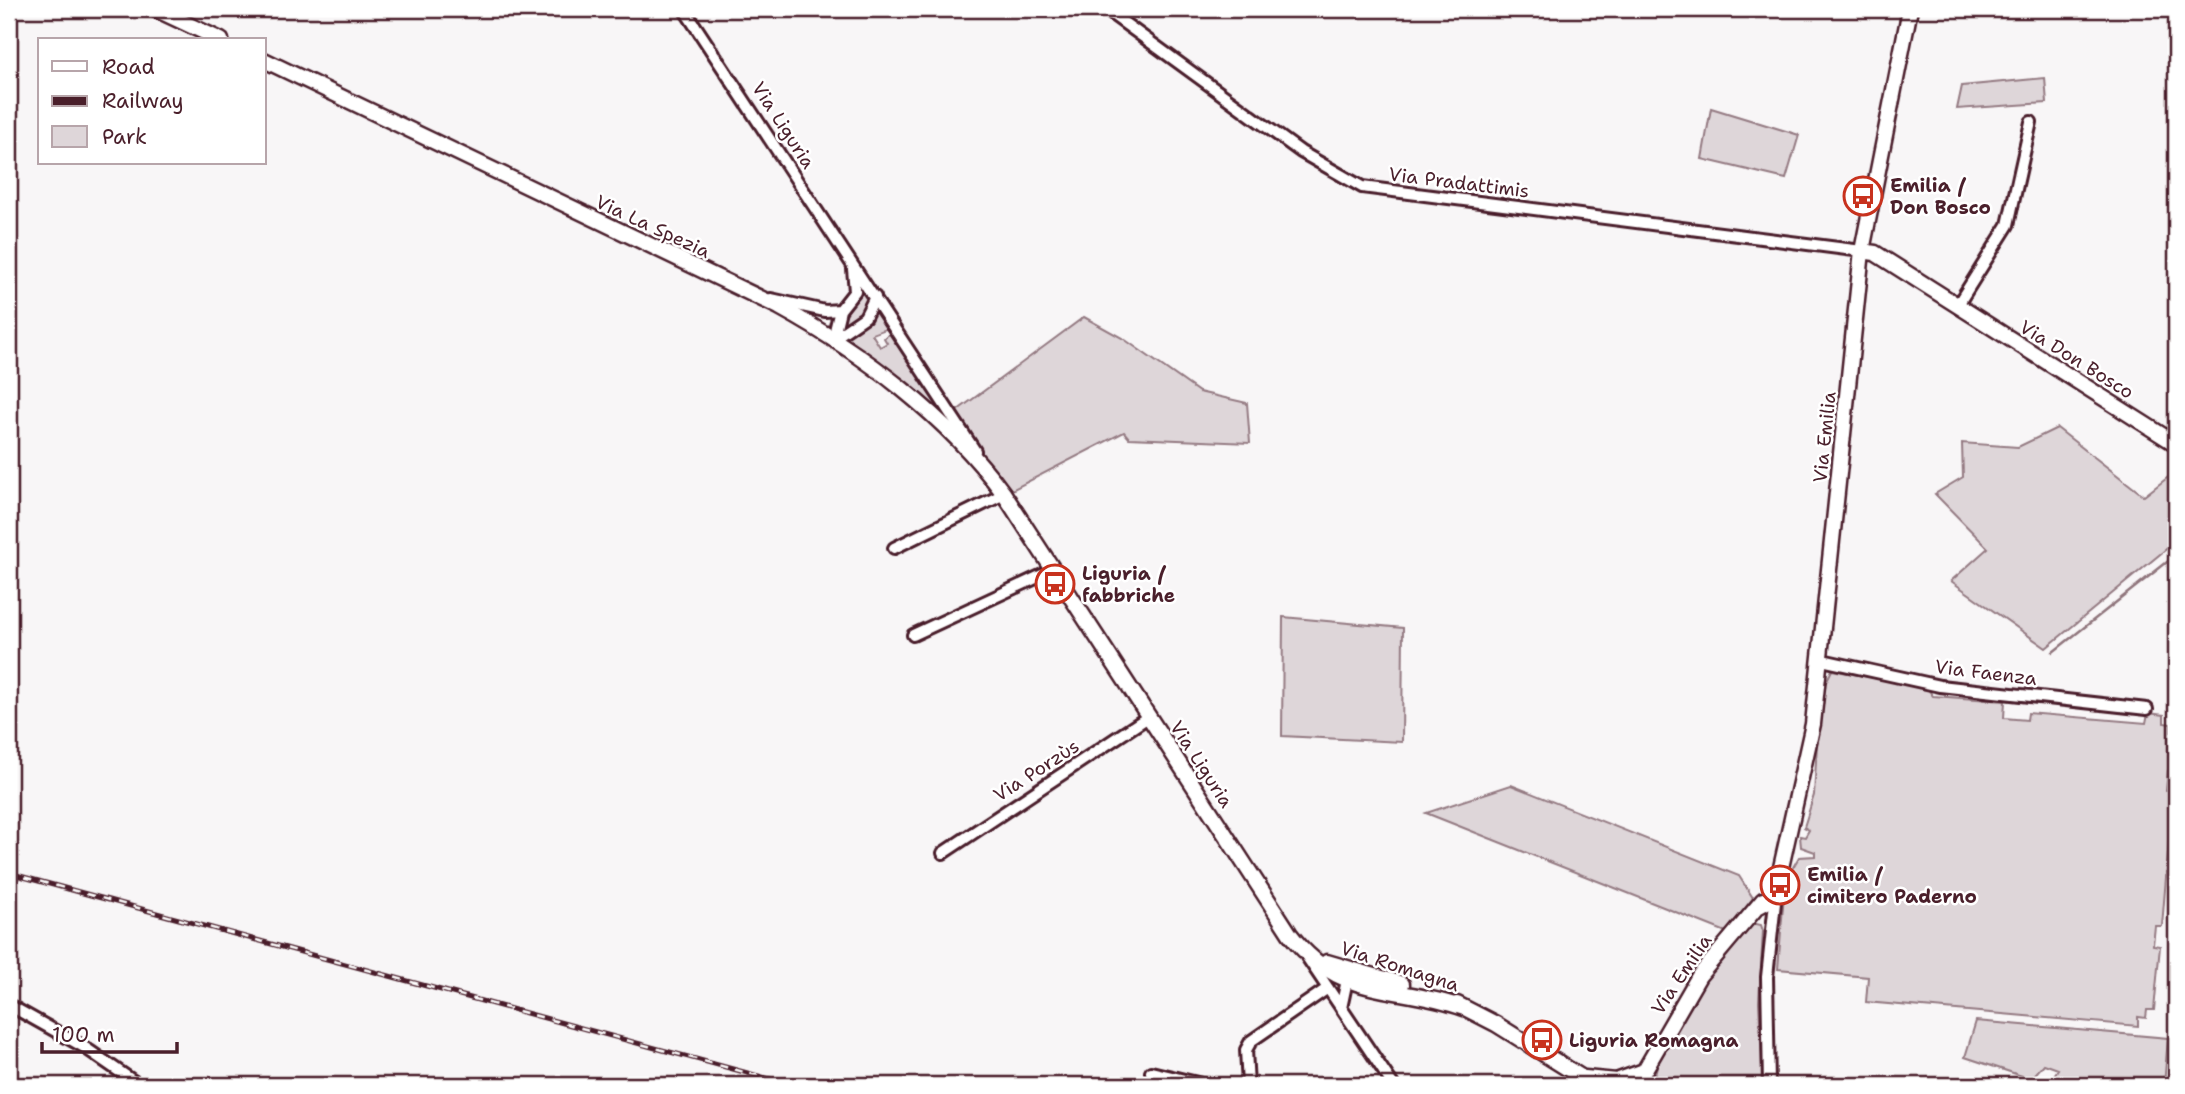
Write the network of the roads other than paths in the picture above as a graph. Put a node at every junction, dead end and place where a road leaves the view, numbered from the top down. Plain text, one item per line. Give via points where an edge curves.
1 (155, 9) edge
2 (684, 9) edge
3 (1105, 9) edge
4 (1910, 9) edge
5 (217, 38) edge
6 (266, 62) edge
7 (2031, 122) dead end
8 (1862, 251) junction
9 (851, 262) junction
10 (755, 296) junction
11 (875, 297) junction
12 (1957, 306) junction
13 (840, 310) junction
14 (833, 339) junction
15 (2176, 444) edge
16 (991, 477) junction
17 (1004, 494) junction
18 (894, 548) dead end
19 (1053, 570) junction
20 (913, 635) dead end
21 (1822, 660) junction
22 (2147, 709) dead end
23 (1148, 717) junction
24 (943, 853) dead end
25 (1780, 869) junction
26 (1776, 890) junction
27 (1759, 906) junction
28 (1299, 946) joint
29 (1332, 972) junction
30 (1328, 988) junction
31 (9, 1005) edge
32 (1341, 1008) junction
33 (1151, 1072) dead end
34 (1643, 1078) edge
35 (1588, 1081) edge
36 (139, 1085) edge
37 (1206, 1085) edge
38 (1248, 1085) edge
39 (1392, 1085) edge
40 (1636, 1085) edge
41 (1769, 1085) edge

1 - 5 main road
2 - 9 street, Via Liguria
3 - 8 street, Via Pradattimis via 1301,152 1362,187
4 - 8 main road, Via Emilia
6 - 10 main road, Via La Spezia
7 - 12 street via 2008,225
8 - 12 main road, Via Don Bosco via 1875,253
8 - 21 main road, Via Emilia
9 - 11 street, Via Liguria
9 - 13 street via 855,290
10 - 13 street
10 - 14 main road, Via La Spezia
11 - 14 street via 865,317
11 - 16 street, Via Liguria
12 - 15 main road, Via Don Bosco
13 - 14 street
14 - 16 main road, Via La Spezia via 895,384
16 - 17 main road, Via Liguria
17 - 18 street
17 - 19 main road, Via Liguria
19 - 20 street
19 - 23 main road, Via Liguria
21 - 22 street, Via Faenza via 1940,686
21 - 25 main road, Via Emilia via 1810,747
23 - 24 street, Via Porzùs
23 - 28 main road, Via Liguria
25 - 26 main road, Via Emilia
25 - 27 main road, Via Emilia
26 - 27 main road, Via Emilia
26 - 41 street via 1767,982
27 - 34 main road, Via Emilia via 1699,976
28 - 29 main road, Via Romagna
29 - 30 street
29 - 32 street
29 - 35 main road, Via Romagna via 1435,994
30 - 32 street
30 - 38 street via 1251,1041 1246,1050
31 - 36 street via 84,1047
32 - 39 street
33 - 37 street
34 - 35 main road
34 - 40 main road, Via Emilia

